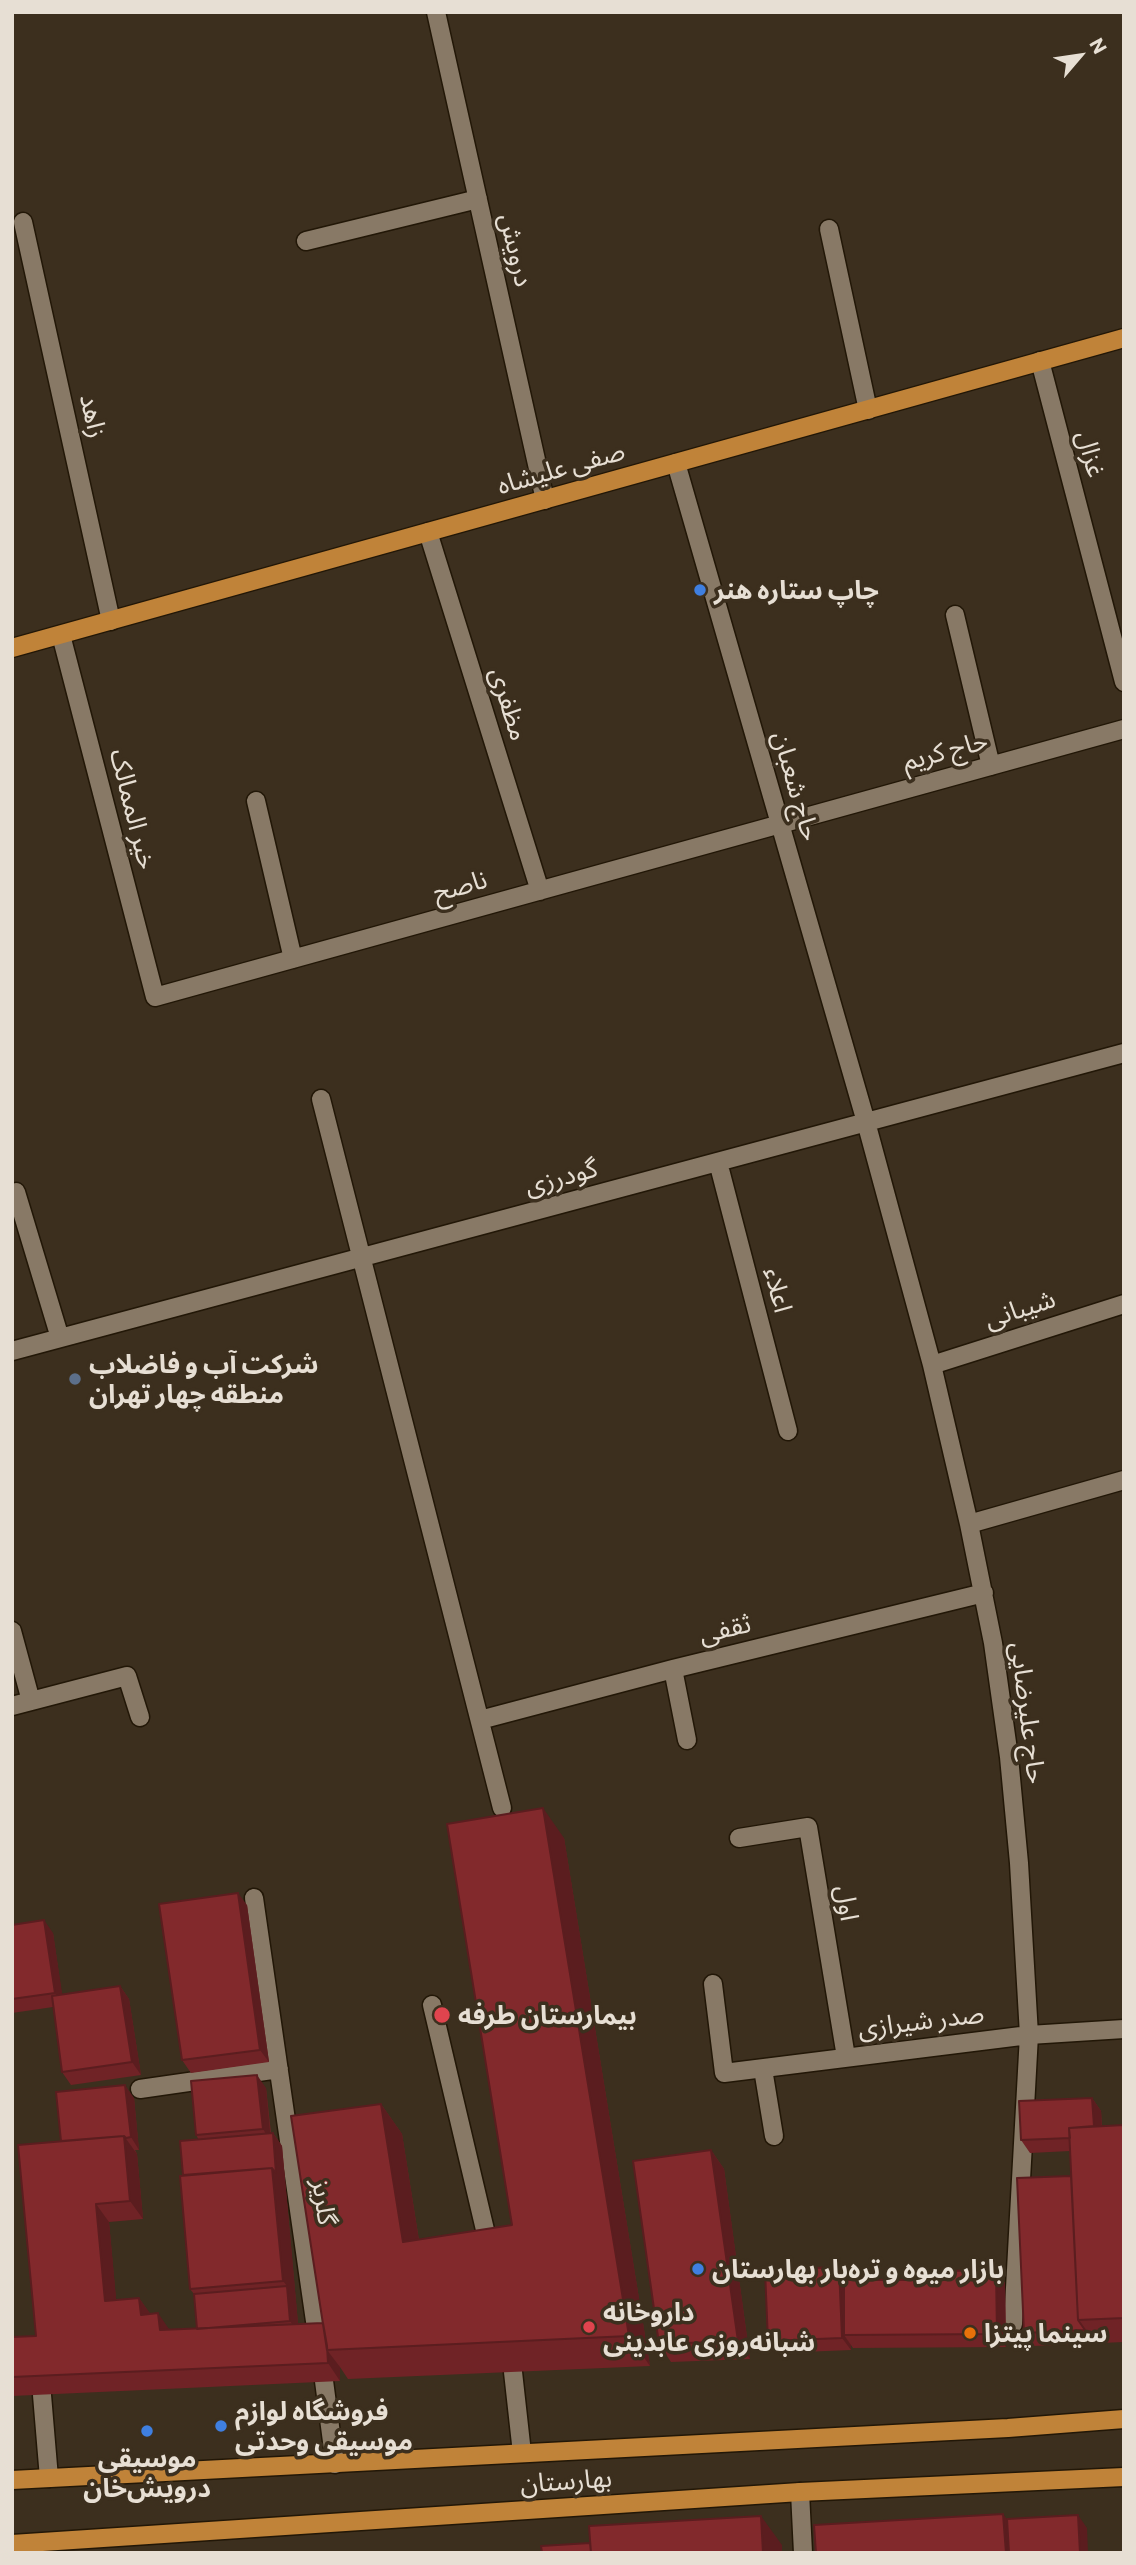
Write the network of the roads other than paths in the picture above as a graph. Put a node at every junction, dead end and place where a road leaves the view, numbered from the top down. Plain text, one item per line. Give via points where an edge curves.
1 (436, 12) edge
2 (478, 200) junction
3 (23, 222) dead end
4 (829, 229) dead end
5 (306, 241) dead end
6 (1124, 338) edge
7 (1040, 361) junction
8 (868, 410) junction
9 (676, 463) junction
10 (545, 500) junction
11 (428, 532) junction
12 (954, 615) dead end
13 (111, 621) junction
14 (61, 635) junction
15 (12, 648) edge
16 (1124, 682) edge
17 (1124, 729) edge
18 (991, 766) junction
19 (256, 802) dead end
20 (779, 824) junction
21 (540, 891) junction
22 (293, 959) junction
23 (155, 997) joint
24 (1124, 1053) edge
25 (321, 1099) dead end
26 (866, 1122) junction
27 (718, 1162) junction
28 (16, 1192) dead end
29 (362, 1257) junction
30 (1124, 1304) edge
31 (60, 1338) junction
32 (12, 1351) edge
33 (932, 1365) junction
34 (788, 1431) dead end
35 (1124, 1480) edge
36 (969, 1524) junction
37 (984, 1592) junction
38 (12, 1631) edge
39 (673, 1669) junction
40 (31, 1701) junction
41 (12, 1706) edge
42 (140, 1717) dead end
43 (480, 1720) junction
44 (687, 1740) dead end
45 (502, 1808) dead end
46 (739, 1838) dead end
47 (254, 1898) dead end
48 (713, 1984) dead end
49 (432, 2005) dead end
50 (1124, 2029) edge
51 (1029, 2035) junction
52 (846, 2057) junction
53 (279, 2069) junction
54 (763, 2069) junction
55 (140, 2089) dead end
56 (774, 2136) dead end
57 (492, 2261) edge
58 (1013, 2324) dead end
59 (318, 2342) edge
60 (513, 2372) edge
61 (324, 2381) edge
62 (42, 2395) edge
63 (1124, 2419) edge
64 (522, 2453) junction
65 (335, 2464) junction
66 (1124, 2477) edge
67 (49, 2478) junction
68 (12, 2480) edge
69 (800, 2492) junction
70 (12, 2544) edge
71 (803, 2553) edge

1 - 2 street, درویش
2 - 5 street
2 - 10 street, درویش
3 - 13 street, زاهد
4 - 8 street
6 - 7 main road, صفی علیشاه
7 - 8 main road, صفی علیشاه
7 - 16 street, غزال
8 - 9 main road, صفی علیشاه
9 - 10 main road, صفی علیشاه
9 - 20 street, حاج شعبان
10 - 11 main road, صفی علیشاه
11 - 13 main road, صفی علیشاه
11 - 21 street, مظفری
12 - 18 street
13 - 14 main road, صفی علیشاه
14 - 15 main road, صفی علیشاه
14 - 23 street, خیر الممالک
17 - 18 street, حاج کریم
18 - 20 street, حاج کریم
19 - 22 street
20 - 21 street, ناصح
20 - 26 street, حاج شعبان
21 - 22 street, ناصح
22 - 23 street, ناصح
24 - 26 street, گودرزی
25 - 29 street
26 - 27 street, گودرزی
26 - 33 street, حاج علیرضایی
27 - 29 street, گودرزی
27 - 34 street, اعلاء
28 - 31 street
29 - 31 street, گودرزی
29 - 43 street
30 - 33 street, شیبانی
31 - 32 street, گودرزی
33 - 36 street, حاج علیرضایی
35 - 36 street
36 - 37 street, حاج علیرضایی
37 - 39 street, ثقفی
37 - 51 street, حاج علیرضایی via 1009,1757
38 - 40 street
39 - 43 street, ثقفی
39 - 44 street
40 - 41 street
40 - 42 street via 127,1676
43 - 45 street
46 - 52 street, اول via 808,1827
47 - 53 street, گلریز
48 - 54 street, صدر شیرازی via 724,2073
49 - 57 street
50 - 51 street, صدر شیرازی
51 - 52 street, صدر شیرازی
51 - 58 street, حاج علیرضایی
52 - 54 street, صدر شیرازی
53 - 55 street
53 - 59 street, گلریز
54 - 56 street
60 - 64 street
61 - 65 street
62 - 67 street
63 - 64 main road, بهارستان
64 - 65 main road, بهارستان
65 - 67 main road, بهارستان
66 - 69 main road, بهارستان
67 - 68 main road, بهارستان
69 - 70 main road, بهارستان
69 - 71 street

